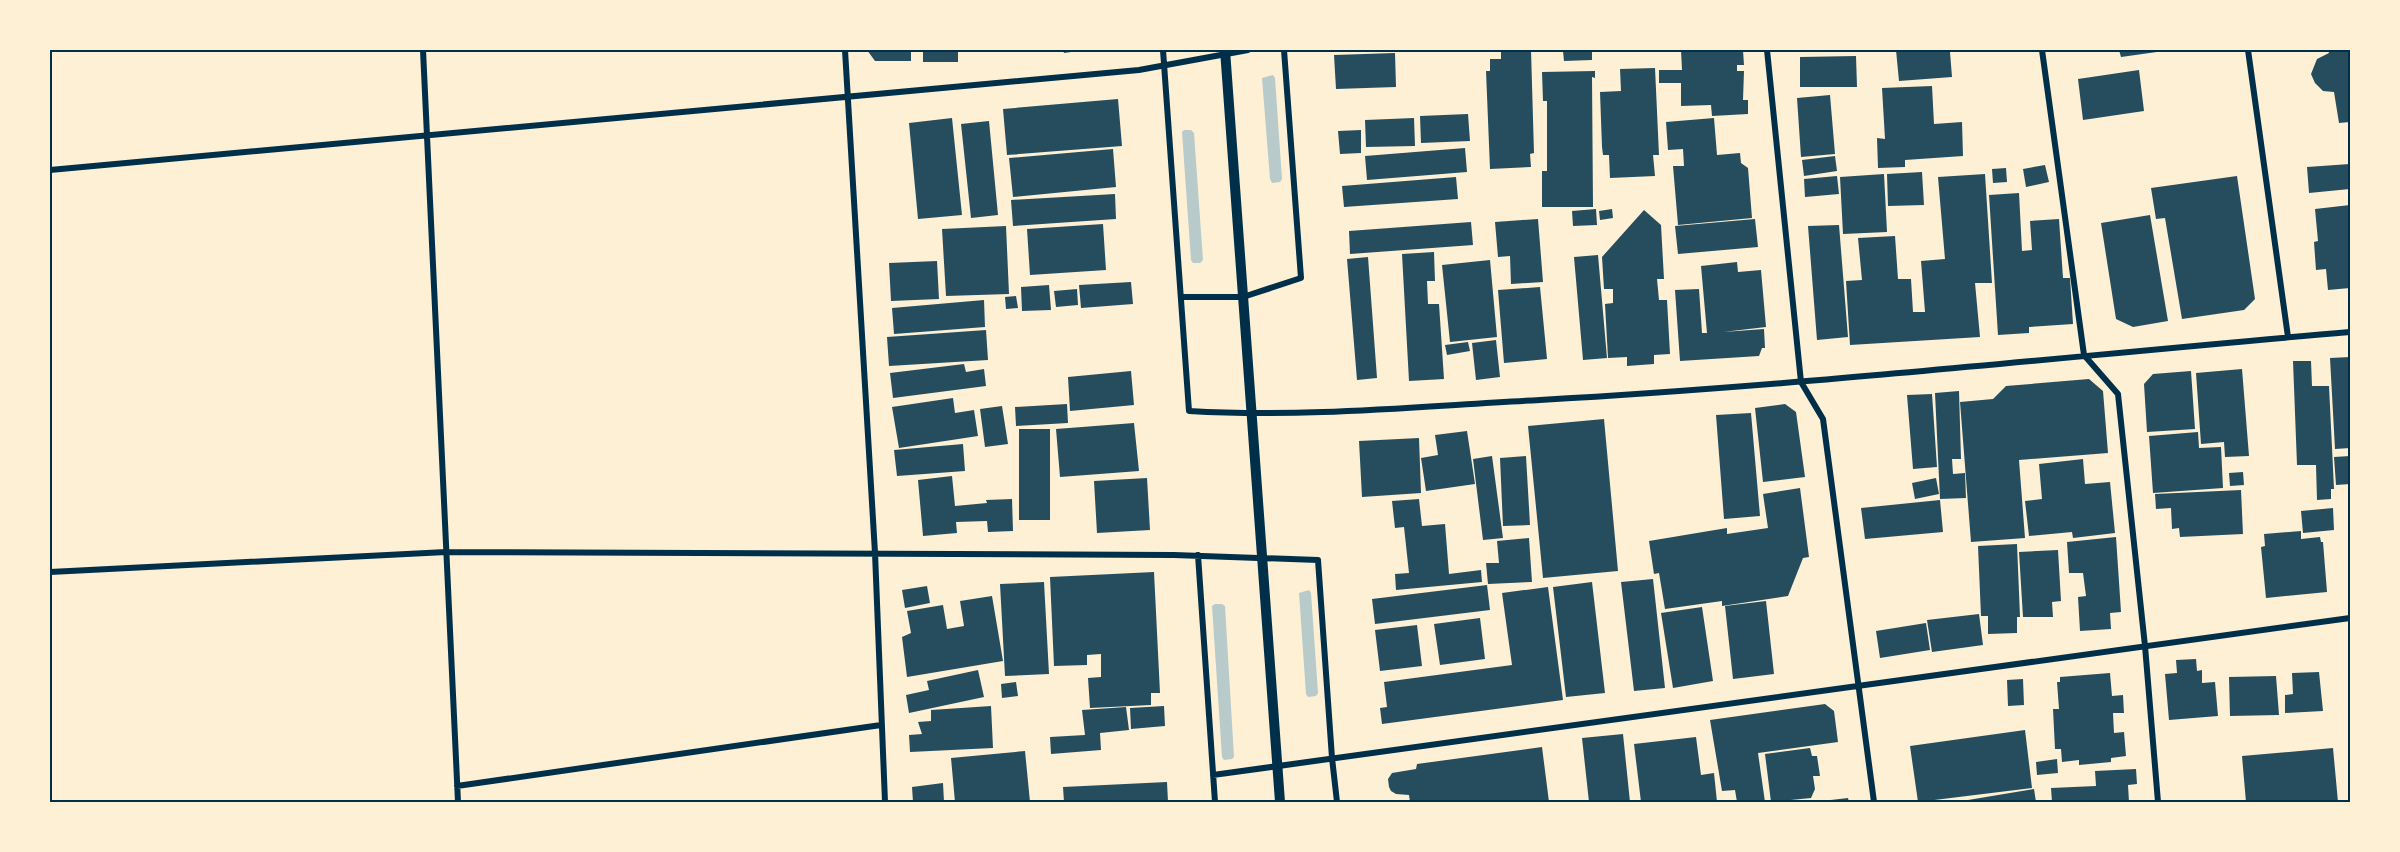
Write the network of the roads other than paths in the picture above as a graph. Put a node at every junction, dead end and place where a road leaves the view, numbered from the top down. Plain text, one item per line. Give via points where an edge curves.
1 (423, 50) edge
2 (845, 50) edge
3 (1163, 50) edge
4 (1248, 50) edge
5 (1284, 50) edge
6 (1767, 50) edge
7 (2042, 50) edge
8 (2248, 50) edge
9 (1225, 51) edge
10 (1164, 65) junction
11 (848, 96) junction
12 (427, 137) junction
13 (50, 170) edge
14 (1181, 297) junction
15 (1243, 297) junction
16 (2350, 332) edge
17 (2288, 337) junction
18 (2084, 356) junction
19 (1801, 382) junction
20 (1252, 415) junction
21 (447, 552) junction
22 (875, 553) junction
23 (1198, 555) junction
24 (1261, 557) junction
25 (50, 572) edge
26 (2350, 618) edge
27 (2145, 646) junction
28 (1858, 685) junction
29 (881, 725) junction
30 (1332, 758) junction
31 (1277, 765) junction
32 (1213, 775) junction
33 (457, 786) junction
34 (458, 802) edge
35 (885, 802) edge
36 (1215, 802) edge
37 (1280, 802) edge
38 (1337, 802) edge
39 (1874, 802) edge
40 (2158, 802) edge

1 - 12 street
2 - 11 street
3 - 10 street
4 - 9 street
5 - 15 street via 1301,278
6 - 19 street
7 - 18 street
8 - 17 street
9 - 10 street
9 - 15 street
10 - 11 street
10 - 14 street
11 - 12 street
11 - 22 street
12 - 13 street
12 - 21 street
14 - 15 street
14 - 20 street via 1189,411
15 - 20 street
16 - 17 street
17 - 18 street
18 - 19 street
18 - 27 street via 2118,394
19 - 20 street via 1703,391
19 - 28 street via 1823,419
20 - 24 street
21 - 22 street
21 - 25 street
21 - 33 street
22 - 23 street
22 - 29 street
23 - 24 street
23 - 32 street
24 - 30 street via 1318,560
24 - 31 street
26 - 27 street
27 - 28 street
27 - 40 street
28 - 30 street
28 - 39 street
29 - 33 street
29 - 35 street
30 - 31 street
30 - 38 street
31 - 32 street
31 - 37 street
32 - 36 street
33 - 34 street

